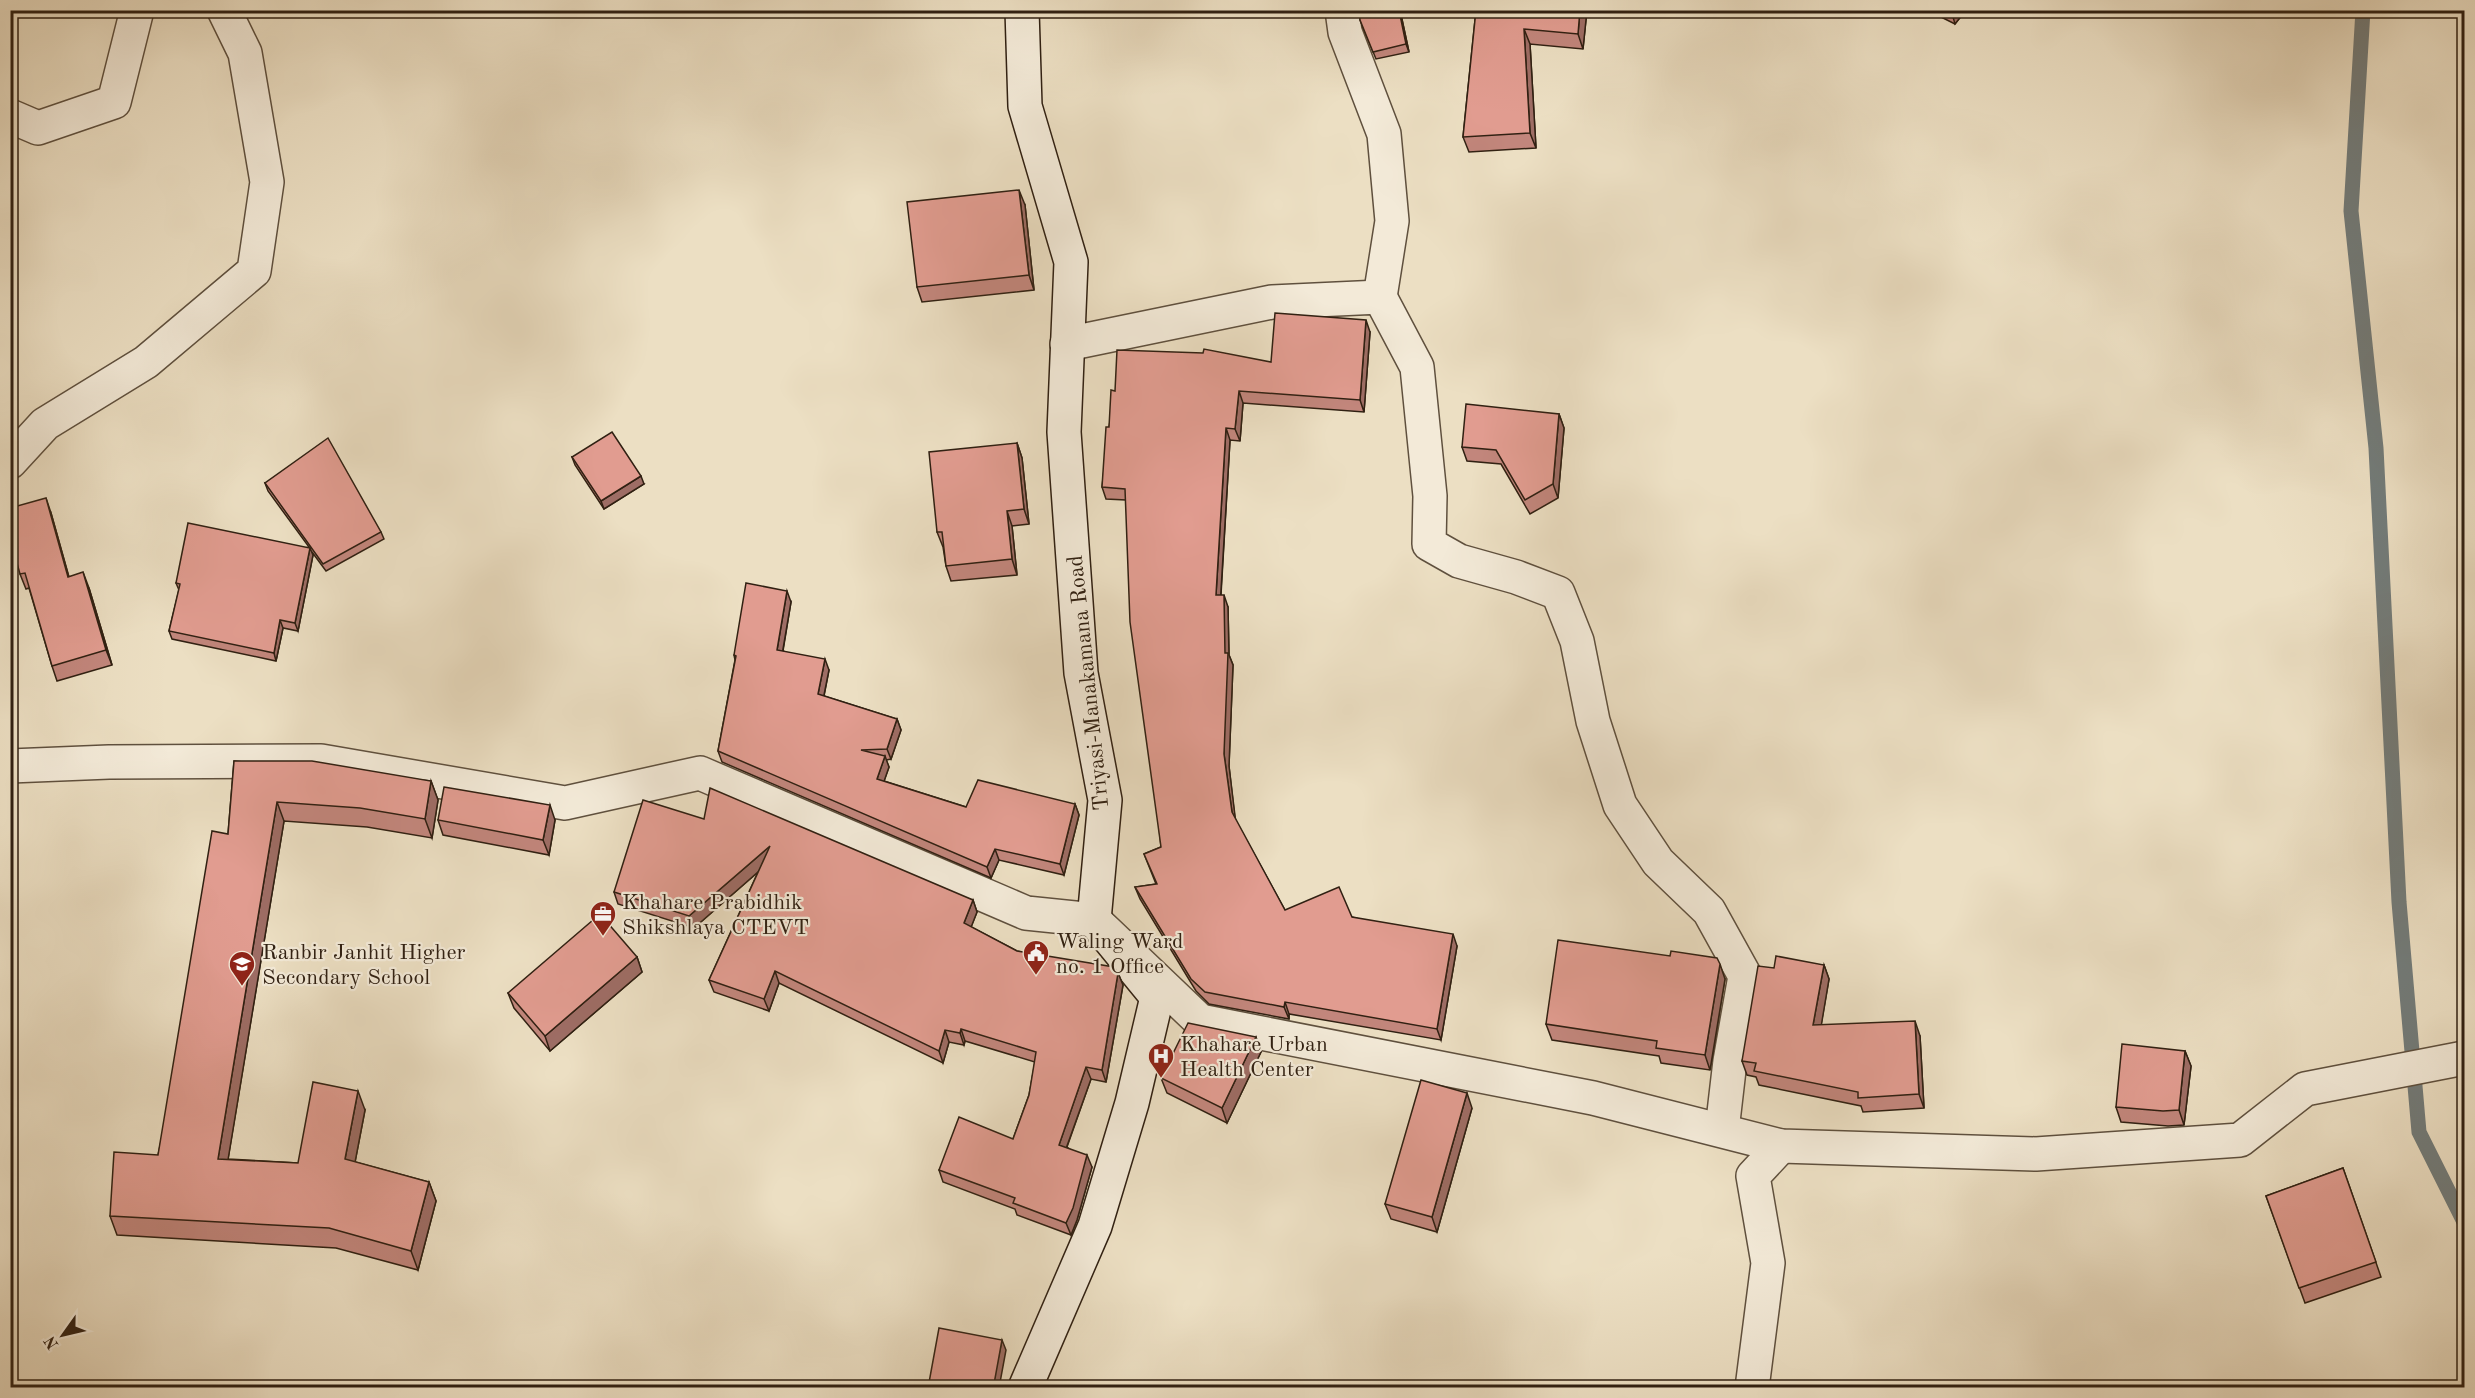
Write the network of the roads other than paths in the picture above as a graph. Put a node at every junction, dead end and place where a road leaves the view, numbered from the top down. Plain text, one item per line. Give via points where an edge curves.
1 (137, 10) edge
2 (224, 10) edge
3 (1022, 10) edge
4 (1342, 10) edge
5 (10, 116) edge
6 (1380, 297) junction
7 (1067, 344) junction
8 (10, 462) edge
9 (10, 766) edge
10 (1094, 920) junction
11 (2463, 1058) edge
12 (1722, 1130) junction
13 (1781, 1146) junction
14 (1025, 1387) edge
15 (1752, 1388) edge

1 - 5 street via 114,102 38,128
2 - 8 street via 245,53 267,182 254,271 146,362 45,424
3 - 7 street, Triyasi-Manakamana Road via 1025,106 1071,262
4 - 6 street via 1345,32 1384,134 1392,221
6 - 7 street via 1272,302
6 - 12 street via 1417,367 1430,496 1429,544 1459,561 1558,593 1577,641 1593,721 1620,805 1658,862 1709,911 1745,976
7 - 10 street, Triyasi-Manakamana Road via 1064,432 1081,673 1104,800
9 - 10 street via 321,761 565,803 700,773 1026,913
10 - 12 street via 1200,1020 1593,1098
10 - 14 street via 1157,997 1132,1103 1095,1226
11 - 13 street via 2305,1089 2240,1140 2036,1154
12 - 13 street
13 - 15 street via 1753,1176 1768,1263

